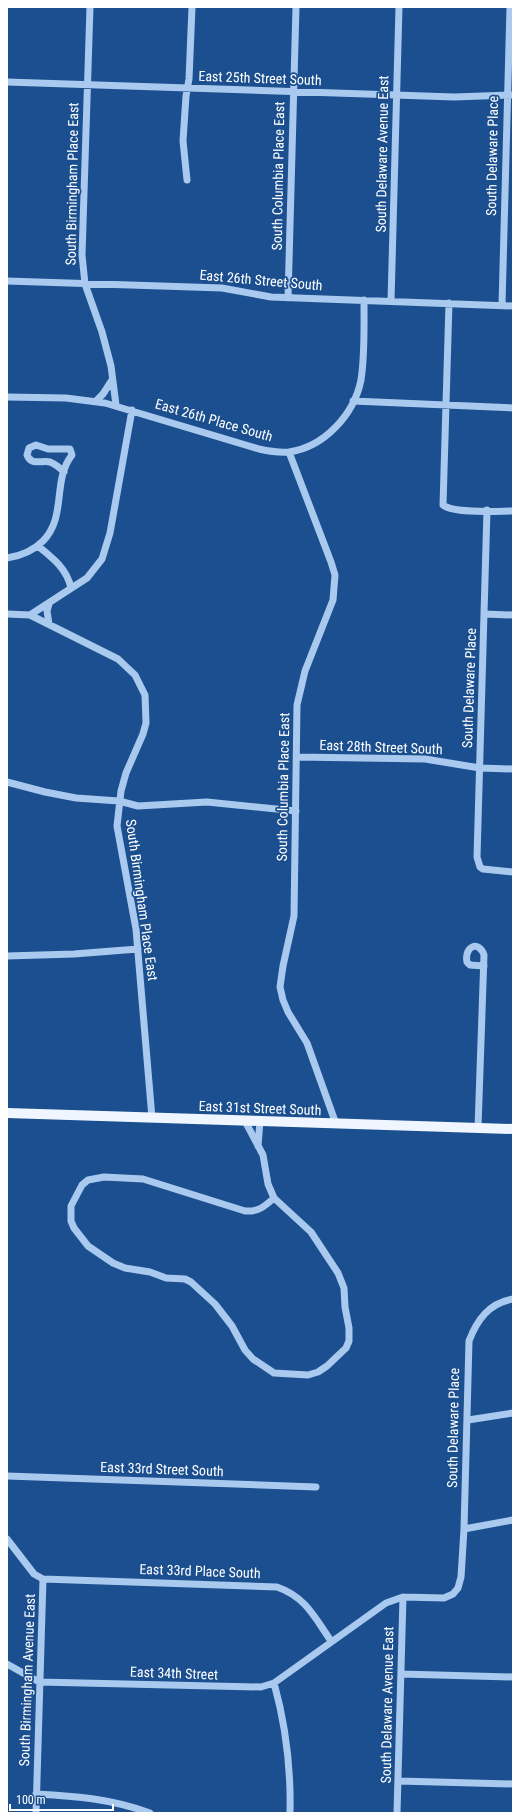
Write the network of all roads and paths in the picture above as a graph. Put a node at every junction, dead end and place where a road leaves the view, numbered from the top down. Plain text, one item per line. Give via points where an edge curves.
1 (90, 7) edge
2 (192, 7) edge
3 (296, 7) edge
4 (399, 7) edge
5 (510, 7) edge
6 (7, 82) edge
7 (87, 85) junction
8 (188, 88) junction
9 (293, 92) junction
10 (396, 95) junction
11 (510, 95) edge
12 (187, 180) dead end
13 (7, 281) edge
14 (85, 284) junction
15 (288, 298) junction
16 (364, 300) junction
17 (391, 301) junction
18 (449, 303) junction
19 (502, 305) junction
20 (513, 306) edge
21 (112, 380) junction
22 (7, 397) edge
23 (96, 401) junction
24 (353, 401) junction
25 (116, 405) junction
26 (446, 405) junction
27 (513, 408) edge
28 (132, 410) junction
29 (289, 452) junction
30 (64, 472) junction
31 (488, 510) junction
32 (513, 511) edge
33 (38, 546) junction
34 (7, 558) edge
35 (72, 588) junction
36 (49, 604) junction
37 (7, 614) edge
38 (484, 614) junction
39 (30, 615) junction
40 (513, 615) edge
41 (49, 624) junction
42 (297, 757) junction
43 (480, 768) junction
44 (513, 769) edge
45 (7, 782) edge
46 (119, 801) junction
47 (296, 811) junction
48 (513, 872) edge
49 (138, 949) junction
50 (7, 956) edge
51 (484, 966) dead end
52 (7, 1113) edge
53 (152, 1118) junction
54 (245, 1121) junction
55 (260, 1121) junction
56 (336, 1124) junction
57 (478, 1128) junction
58 (513, 1129) edge
59 (258, 1146) junction
60 (274, 1198) junction
61 (513, 1299) edge
62 (513, 1413) edge
63 (468, 1420) junction
64 (7, 1476) edge
65 (316, 1487) dead end
66 (513, 1520) edge
67 (464, 1529) junction
68 (7, 1539) edge
69 (43, 1579) junction
70 (403, 1597) junction
71 (331, 1641) junction
72 (7, 1664) edge
73 (401, 1674) junction
74 (513, 1678) edge
75 (39, 1682) junction
76 (274, 1683) junction
77 (398, 1781) junction
78 (513, 1784) edge
79 (36, 1794) junction
80 (36, 1813) edge
81 (150, 1813) edge
82 (290, 1813) edge
83 (397, 1813) edge

1 - 7 street, South Birmingham Place East
2 - 8 street
3 - 9 street, South Columbia Place East
4 - 10 street, South Delaware Avenue East
5 - 11 street, South Delaware Place
6 - 7 street, East 25th Street South
7 - 8 street, East 25th Street South
7 - 14 street, South Birmingham Place East via 82,247
8 - 9 street, East 25th Street South
8 - 12 street via 183,141
9 - 10 street, East 25th Street South
9 - 15 street, South Columbia Place East
10 - 11 street, East 25th Street South
10 - 17 street, South Delaware Avenue East
11 - 19 street, South Delaware Place
13 - 14 street, East 26th Street South
14 - 15 street, East 26th Street South via 232,289 253,295
14 - 21 street, South Birmingham Place East via 107,350
15 - 16 street, East 26th Street South
16 - 17 street, East 26th Street South
16 - 24 street, East 26th Place South via 363,362 360,382
17 - 18 street, East 26th Street South
18 - 19 street, East 26th Street South
18 - 26 street
19 - 20 street, East 26th Street South
21 - 23 street
21 - 25 street, South Birmingham Place East
22 - 23 street, East 26th Place South
23 - 25 street, East 26th Place South
24 - 26 street
24 - 29 street, East 26th Place South via 341,421 325,437
25 - 28 street, East 26th Place South
26 - 27 street
26 - 31 street via 444,504 447,508
28 - 29 street, East 26th Place South via 258,449
28 - 35 street via 110,533 102,559 94,571
29 - 42 street, South Columbia Place East via 324,539 335,575 333,600 301,687 297,713
30 - 30 street via 50,462 31,461 27,455 29,448 36,445 48,449 70,449 72,455
30 - 33 street via 55,523 50,534
31 - 32 street
31 - 38 street, South Delaware Place
33 - 34 street via 18,556
33 - 35 street via 64,569
35 - 36 street
36 - 39 street
36 - 41 street
37 - 39 street
38 - 40 street
38 - 43 street, South Delaware Place
39 - 41 street, South Birmingham Place East
41 - 46 street, South Birmingham Place East via 118,659 136,675 141,685 146,704 146,723 126,773
42 - 43 street, East 28th Street South via 425,759
42 - 47 street, South Columbia Place East
43 - 44 street, East 28th Street South
43 - 48 street, South Delaware Place via 477,857 480,867 488,871
45 - 46 street via 76,798
46 - 47 street via 138,806 194,801 225,802
46 - 49 street, South Birmingham Place East via 117,826
47 - 56 street, South Columbia Place East via 294,916 280,987 288,1012 307,1043
49 - 50 street
49 - 53 street, South Birmingham Place East
51 - 57 street
52 - 53 main road, East 31st Street South
53 - 54 main road, East 31st Street South
54 - 55 main road, East 31st Street South
54 - 59 street
55 - 56 main road, East 31st Street South
55 - 59 street
56 - 57 main road, East 31st Street South
57 - 58 main road, East 31st Street South
59 - 60 street via 263,1155 268,1184
60 - 60 street via 260,1210 245,1212 143,1179 104,1177 88,1180 82,1185 71,1206 71,1221 88,1246 113,1263 166,1278 185,1279 191,1282 215,1304 252,1359 264,1367 282,1375 308,1375 327,1366 346,1348 349,1341 344,1288 338,1273 311,1232
61 - 63 street, South Delaware Place via 501,1302 489,1310 474,1329 469,1341
62 - 63 street
63 - 67 street, South Delaware Place
64 - 65 street, East 33rd Street South
66 - 67 street
67 - 70 street via 460,1577 458,1588 453,1594 444,1598
68 - 69 street, South Birmingham Avenue East via 34,1574
69 - 71 street, East 33rd Place South via 277,1588 304,1602
69 - 75 street, South Birmingham Avenue East
70 - 71 street via 386,1603
70 - 73 street, South Delaware Avenue East
71 - 76 street, East 34th Street
72 - 75 street, East 34th Street
73 - 74 street
73 - 77 street, South Delaware Avenue East
75 - 76 street, East 34th Street via 247,1688
75 - 79 street, South Birmingham Avenue East
76 - 82 street via 285,1727
77 - 78 street
77 - 83 street, South Delaware Avenue East
79 - 80 street, South Birmingham Avenue East
79 - 81 street via 103,1800

